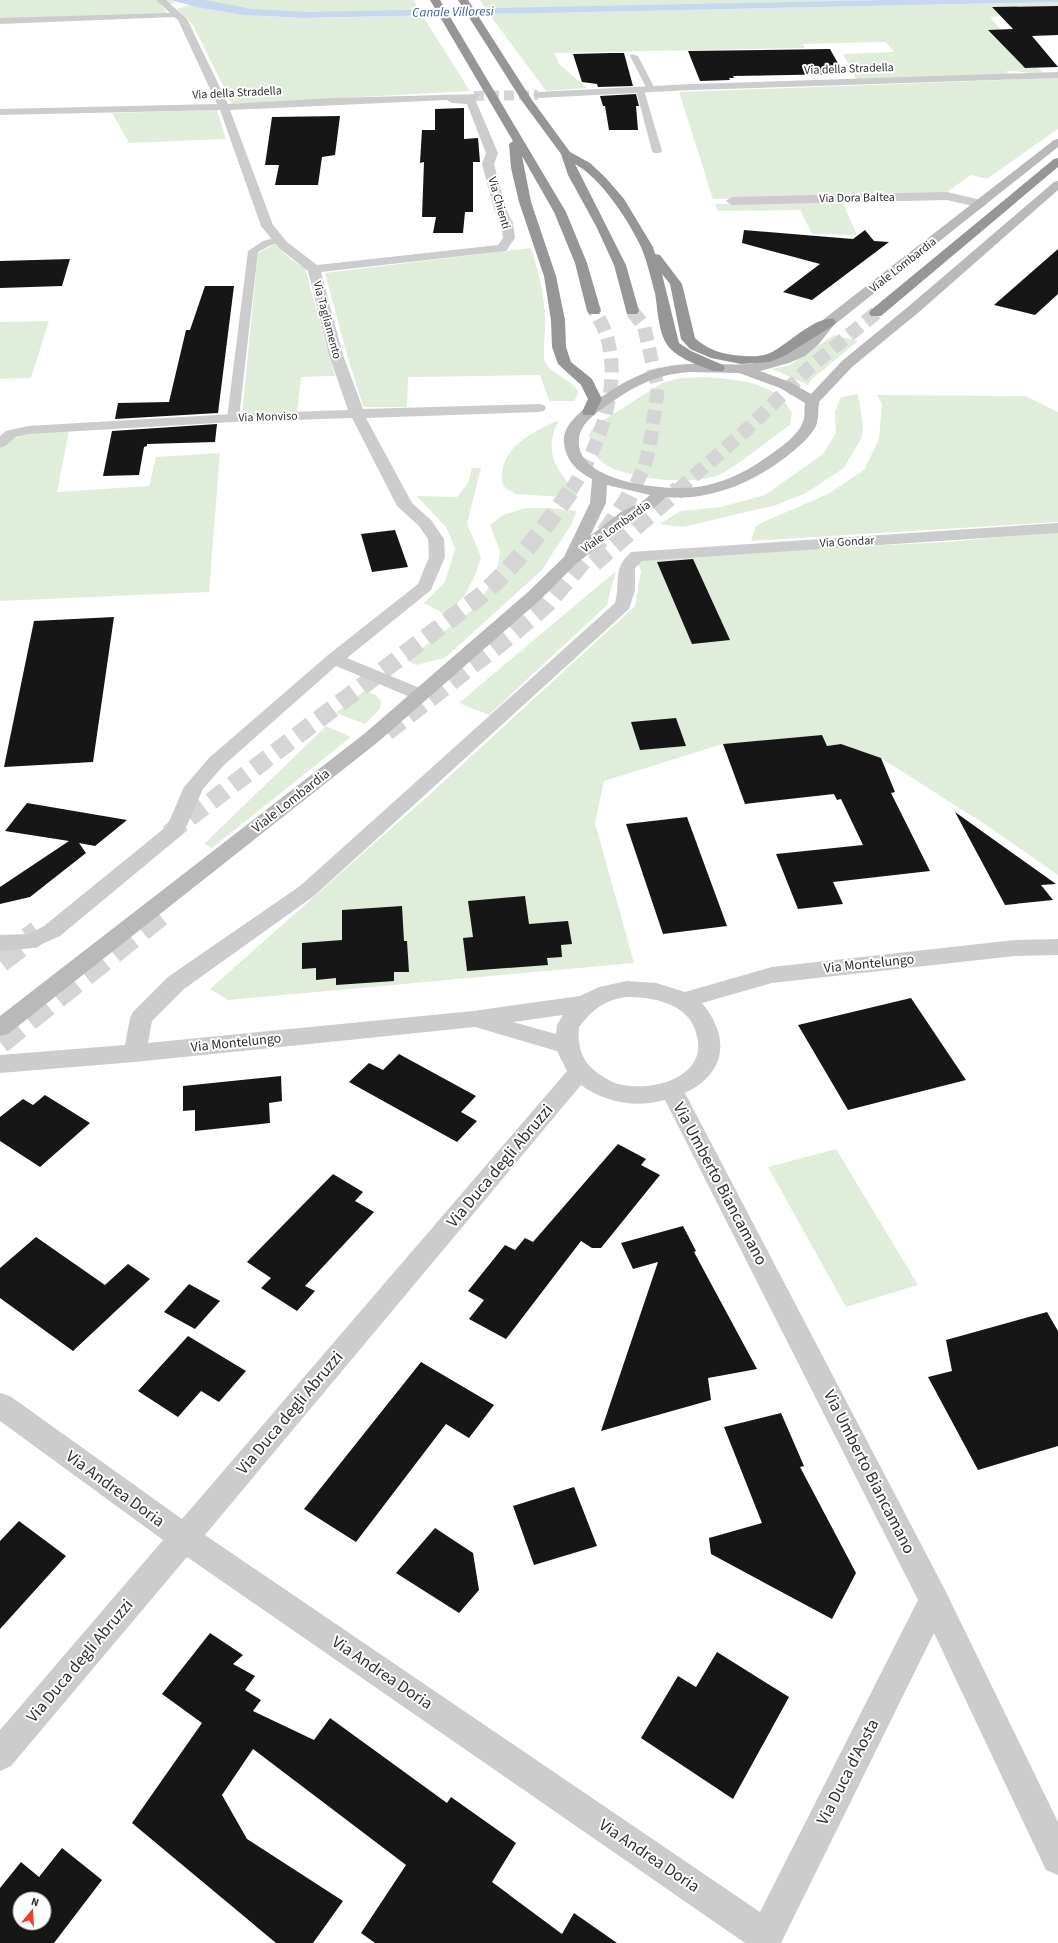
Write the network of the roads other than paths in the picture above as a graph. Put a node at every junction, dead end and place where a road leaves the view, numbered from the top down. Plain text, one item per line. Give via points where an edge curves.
1 (161, 0) edge
2 (465, 3) edge
3 (437, 4) edge
4 (176, 14) junction
5 (0, 21) edge
6 (634, 56) dead end
7 (1058, 75) edge
8 (651, 89) junction
9 (640, 90) junction
10 (538, 95) tunnel mouth
11 (474, 96) tunnel mouth
12 (415, 97) junction
13 (224, 107) junction
14 (0, 112) edge
15 (515, 139) junction
16 (1058, 142) edge
17 (657, 151) dead end
18 (566, 154) junction
19 (1058, 161) edge
20 (1058, 184) edge
21 (732, 201) dead end
22 (982, 204) junction
23 (278, 240) junction
24 (647, 246) junction
25 (314, 269) junction
26 (594, 311) tunnel mouth
27 (632, 312) tunnel mouth
28 (876, 313) tunnel mouth
29 (829, 322) junction
30 (718, 368) junction
31 (741, 369) junction
32 (812, 401) junction
33 (539, 408) dead end
34 (589, 412) junction
35 (357, 414) junction
36 (234, 418) junction
37 (0, 443) edge
38 (600, 477) junction
39 (661, 493) junction
40 (1058, 528) edge
41 (570, 560) junction
42 (334, 659) junction
43 (421, 695) junction
44 (0, 943) edge
45 (1058, 947) edge
46 (683, 1001) junction
47 (583, 1004) junction
48 (473, 1019) junction
49 (0, 1028) edge
50 (566, 1044) junction
51 (135, 1053) junction
52 (0, 1064) edge
53 (580, 1071) junction
54 (672, 1090) junction
55 (0, 1405) edge
56 (184, 1538) junction
57 (934, 1600) junction
58 (0, 1755) edge
59 (1058, 1858) edge
60 (764, 1940) edge

1 - 4 street, Via Tagliamento
2 - 18 highway via 527,101
3 - 15 highway via 497,103
4 - 5 street
4 - 13 street, Via Tagliamento via 182,19
6 - 8 lane
7 - 8 street, Via della Stradella
8 - 9 street, Via della Stradella
9 - 10 street, Via della Stradella
9 - 17 lane
11 - 12 street, Via della Stradella
12 - 13 street, Via della Stradella
12 - 25 street, Via Chienti via 472,101 492,153 488,164 500,209 507,223 509,238 502,248
13 - 14 street, Via della Stradella
13 - 23 street, Via Tagliamento via 267,226
15 - 26 highway via 560,212 582,263
15 - 34 highway via 518,175 550,276 558,320 559,347 565,364 587,382 593,392 595,399
16 - 22 main road, Viale Lombardia
18 - 24 highway via 586,164 618,198
18 - 27 highway via 620,265
19 - 28 highway
20 - 32 main road via 847,364
21 - 22 street, Via Dora Baltea via 948,196
22 - 29 main road, Viale Lombardia
23 - 25 street, Via Tagliamento
23 - 36 lane via 254,251
24 - 29 highway via 676,284 688,339 693,346 704,352 747,360 773,357
24 - 30 highway via 661,293 670,338 674,345 686,354
25 - 35 street, Via Tagliamento via 336,355
29 - 31 main road, Viale Lombardia via 808,348 788,359 762,367
30 - 31 main road
30 - 34 main road via 667,370 648,375
31 - 32 main road via 785,385
32 - 39 main road via 811,419 803,436 756,472 710,489 686,493
33 - 35 street, Via Monviso
34 - 38 main road via 577,424 571,435 570,446 578,465
35 - 36 street, Via Monviso
35 - 42 street, Via Tagliamento via 405,506 425,523 436,539 437,557 425,586
36 - 37 street, Via Monviso via 28,430 11,434
38 - 39 main road
38 - 41 main road, Viale Lombardia via 598,503
39 - 41 main road, Viale Lombardia via 649,504 627,515
40 - 51 street, Via Gondar via 636,556 627,564 627,589 623,605 307,891 176,983 141,1018
41 - 43 main road, Viale Lombardia via 534,596
42 - 43 street
42 - 44 street via 216,762 194,787 176,829 52,931 33,941
43 - 49 main road, Viale Lombardia via 371,738
45 - 46 street, Via Montelungo via 1016,948 772,974
46 - 47 street, Via Montelungo via 652,989 627,988 603,994
46 - 54 street, Via Montelungo via 701,1016 710,1033 711,1046 706,1064 701,1070 692,1080
47 - 48 street, Via Montelungo
47 - 50 street, Via Montelungo via 568,1026
48 - 50 street, Via Montelungo
48 - 51 street, Via Montelungo
50 - 53 street, Via Montelungo via 573,1063
51 - 52 street, Via Montelungo
53 - 54 street, Via Montelungo via 599,1085 615,1092 646,1095
53 - 56 street, Via Duca degli Abruzzi
54 - 57 street, Via Umberto Biancamano
55 - 56 street, Via Andrea Doria
56 - 58 street, Via Duca degli Abruzzi
56 - 60 street, Via Andrea Doria
57 - 59 street, Via Umberto Biancamano
57 - 60 street, Via Duca d'Aosta

